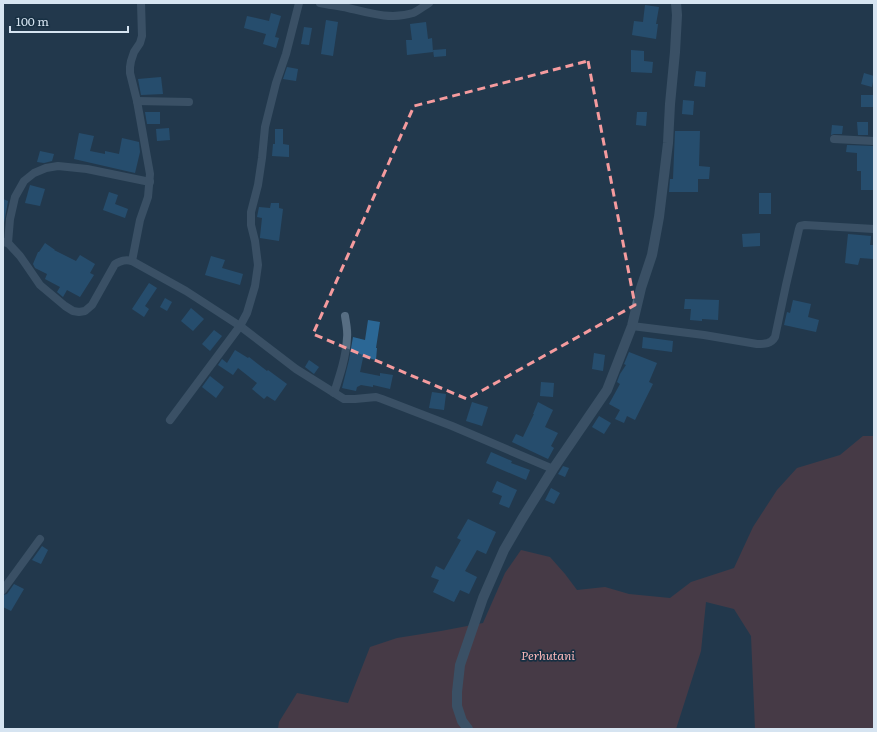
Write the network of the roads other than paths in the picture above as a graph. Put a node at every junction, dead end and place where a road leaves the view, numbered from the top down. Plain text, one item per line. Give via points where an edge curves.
1 (141, 3) edge
2 (299, 3) edge
3 (320, 3) edge
4 (429, 3) edge
5 (676, 3) edge
6 (137, 101) junction
7 (189, 102) dead end
8 (834, 139) dead end
9 (874, 141) edge
10 (150, 182) junction
11 (874, 229) edge
12 (6, 242) edge
13 (132, 261) junction
14 (345, 316) dead end
15 (240, 326) junction
16 (632, 326) junction
17 (334, 393) junction
18 (170, 420) dead end
19 (553, 469) junction
20 (40, 539) dead end
21 (3, 590) edge
22 (468, 729) edge

1 - 6 street via 142,36 130,67
2 - 15 street via 265,127 258,185 251,212 258,265 255,286
3 - 4 street via 388,16 414,12
5 - 16 street via 668,143 659,217 652,254
6 - 7 street
6 - 10 street
8 - 9 street
10 - 12 street via 80,168 46,168 24,181 15,197
10 - 13 street
11 - 16 street via 800,226 775,337 770,343 757,344
12 - 13 street via 20,256 40,284 73,311 80,312 92,305 115,264
13 - 15 street via 186,291
14 - 17 street via 347,337 341,373
15 - 17 street
15 - 18 street
16 - 19 street via 607,390
17 - 19 street via 344,399 382,399
19 - 22 street via 504,550 483,598 460,666 457,706
20 - 21 street

